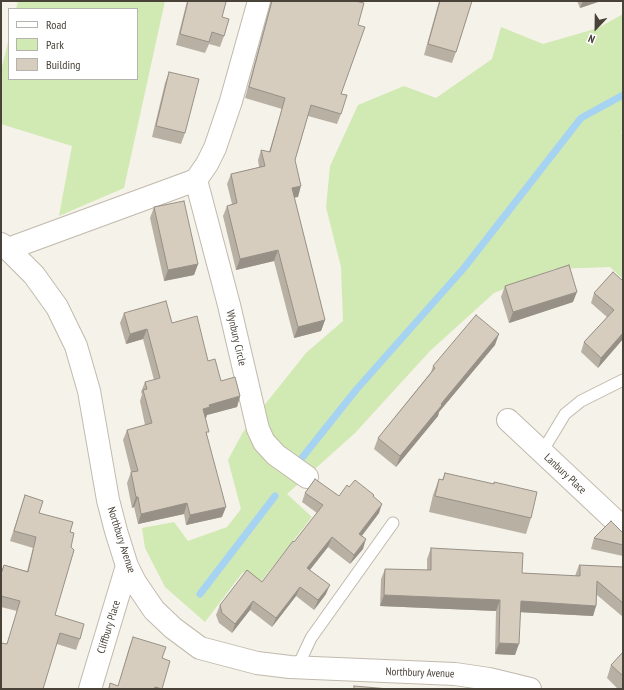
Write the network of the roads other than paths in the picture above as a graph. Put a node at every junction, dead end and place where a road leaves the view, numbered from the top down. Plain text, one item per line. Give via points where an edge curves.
1 (260, 1) edge
2 (196, 180) junction
3 (5, 246) edge
4 (623, 380) edge
5 (508, 420) dead end
6 (542, 452) junction
7 (307, 476) dead end
8 (393, 523) dead end
9 (623, 528) edge
10 (127, 566) junction
11 (297, 668) junction
12 (90, 689) edge
13 (530, 689) edge

1 - 2 street via 215,148
2 - 3 street
2 - 7 street, Wynbury Circle via 258,429 264,442 276,455
3 - 10 street, Northbury Avenue via 34,275 57,307 76,346 89,391 108,500
4 - 6 lane via 581,400 566,414
5 - 6 street, Lanbury Place
6 - 9 street, Lanbury Place
8 - 11 lane via 311,638
10 - 11 street, Northbury Avenue via 154,610 200,648 257,664
10 - 12 street, Cliffbury Place
11 - 13 street, Northbury Avenue via 455,674 489,678

